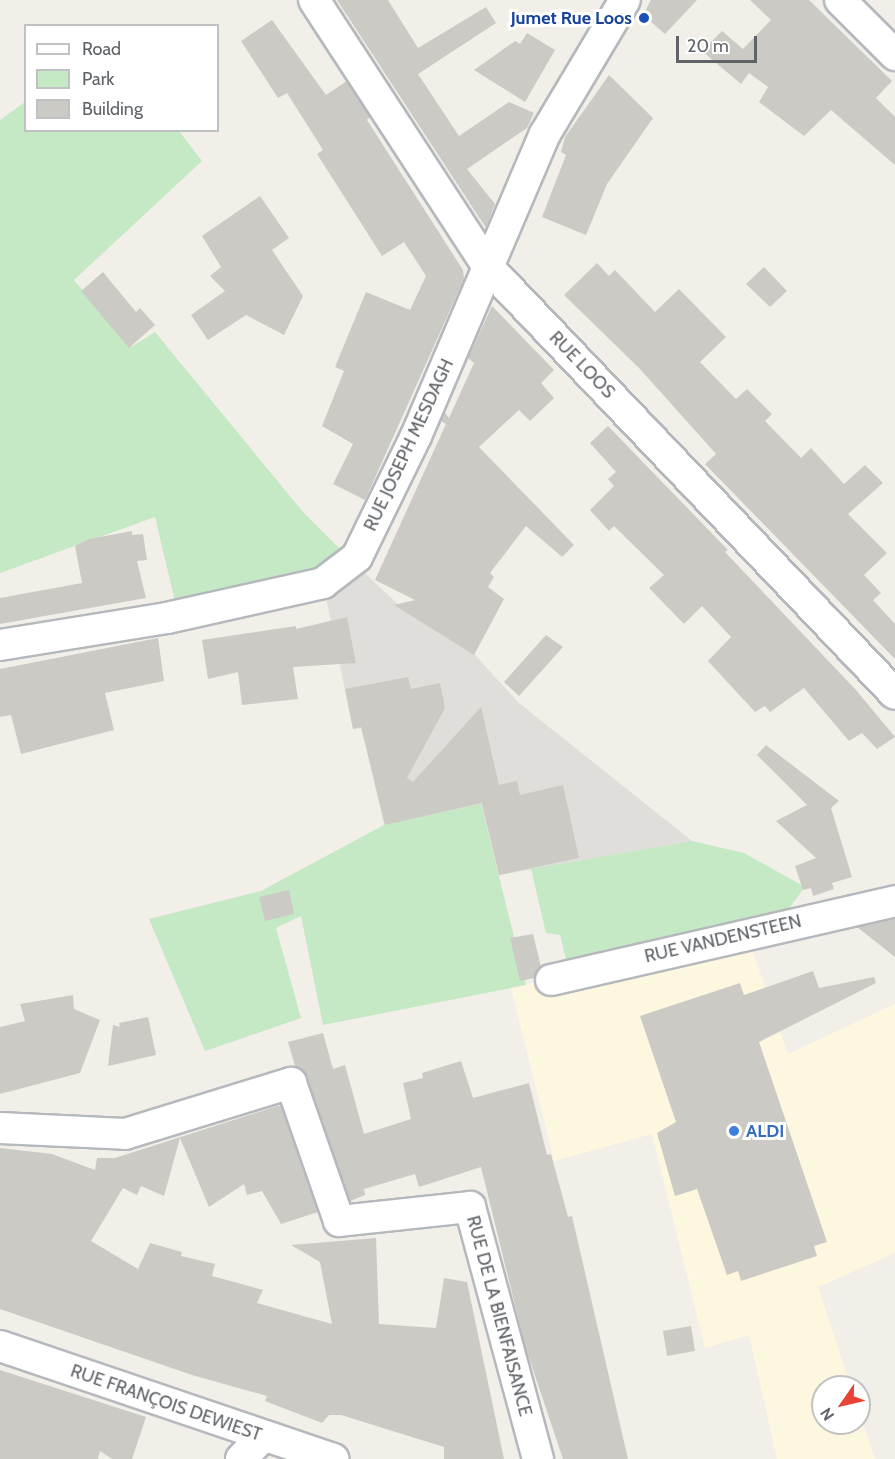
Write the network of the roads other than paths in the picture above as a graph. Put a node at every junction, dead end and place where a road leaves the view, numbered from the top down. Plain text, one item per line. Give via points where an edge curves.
1 (314, 0) edge
2 (625, 0) edge
3 (840, 0) edge
4 (895, 55) edge
5 (489, 268) junction
6 (0, 645) edge
7 (895, 694) edge
8 (895, 901) edge
9 (551, 980) dead end
10 (0, 1128) edge
11 (0, 1346) edge
12 (263, 1436) junction
13 (241, 1459) edge
14 (333, 1459) edge
15 (538, 1459) edge

1 - 5 street, RUE LOOS
2 - 5 street, RUE JOSEPH MESDAGH via 545,134
3 - 4 street
5 - 6 street, RUE JOSEPH MESDAGH via 416,436 357,557 323,583 167,618
5 - 7 street, RUE LOOS
8 - 9 street, RUE VANDENSTEEN
10 - 15 street, RUE DE LA BIENFAISANCE via 124,1134 291,1083 339,1221 470,1207
11 - 12 street, RUE FRANÇOIS DEWIEST
12 - 13 street
12 - 14 street, RUE FRANÇOIS DEWIEST

